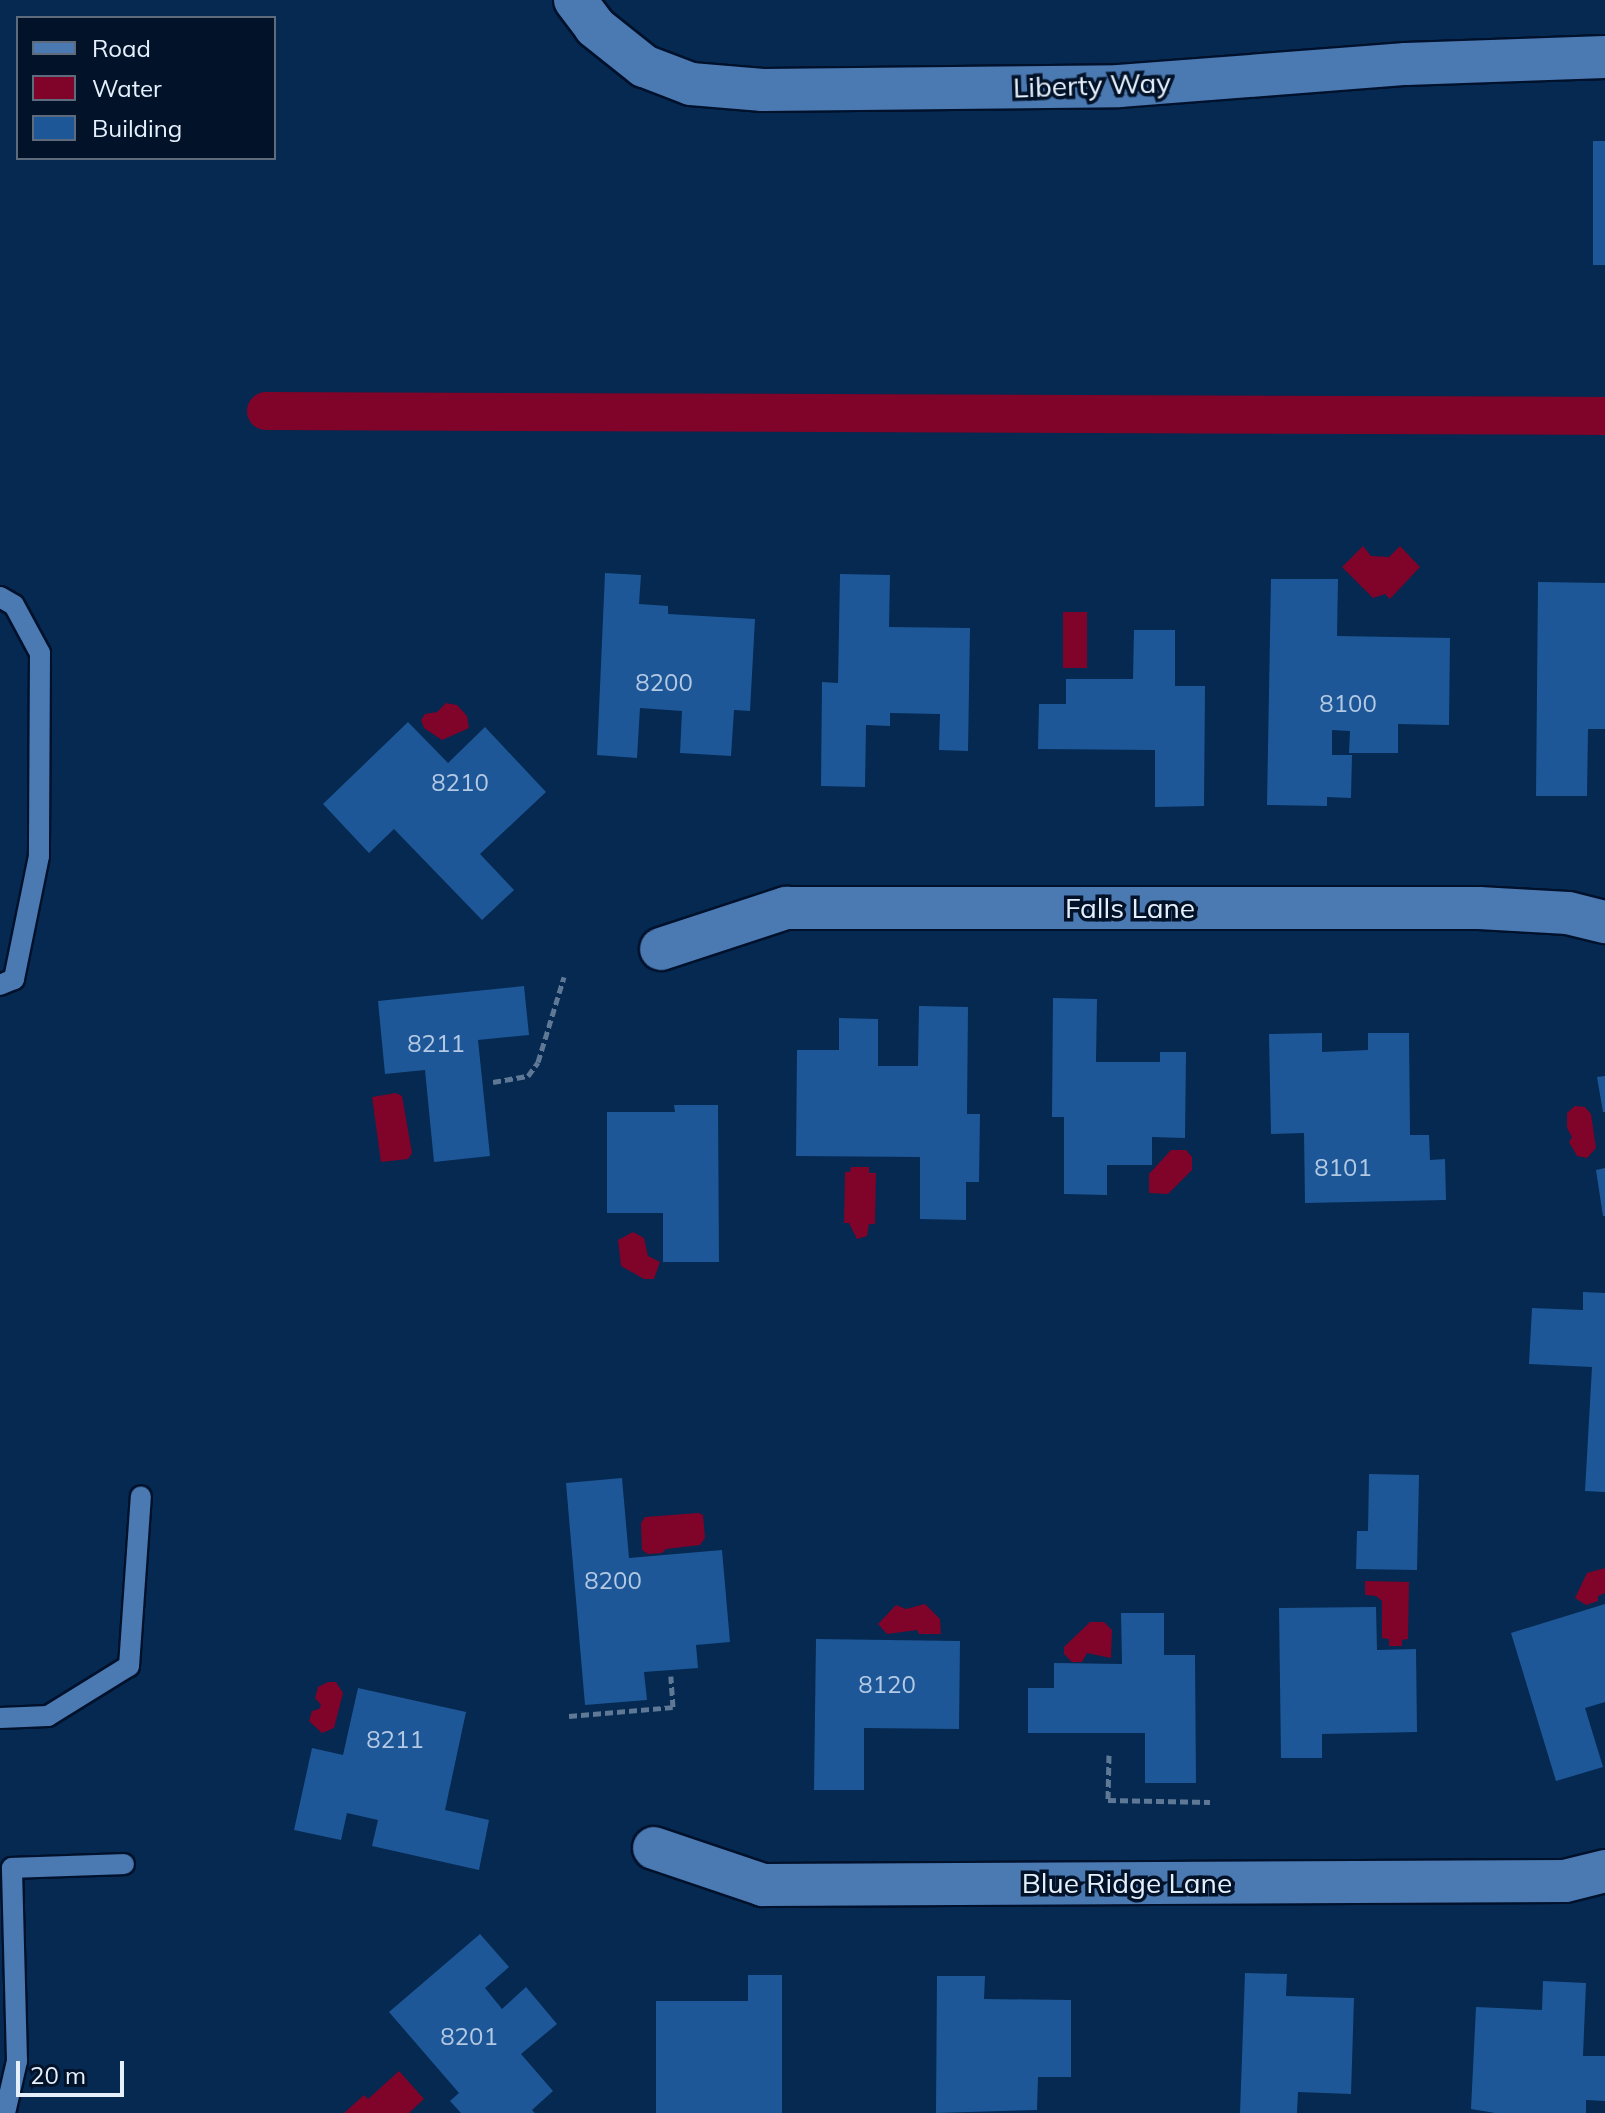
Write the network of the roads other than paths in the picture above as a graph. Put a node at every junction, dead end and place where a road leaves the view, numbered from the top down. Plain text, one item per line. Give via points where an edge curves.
1 (585, 13) edge
2 (1605, 57) edge
3 (0, 597) edge
4 (1605, 922) edge
5 (661, 949) dead end
6 (0, 985) edge
7 (141, 1496) dead end
8 (0, 1718) edge
9 (654, 1848) dead end
10 (124, 1864) dead end
11 (1605, 1871) edge
12 (5, 2113) edge

1 - 2 street, Liberty Way via 644,66 691,84 763,90 1119,86 1406,64
3 - 6 lane via 14,605 40,653 39,856 14,979
4 - 5 street, Falls Lane via 1568,913 1479,908 786,908
7 - 8 lane via 129,1666 48,1716
9 - 11 street, Blue Ridge Lane via 763,1885 1565,1881
10 - 12 lane via 12,1868 17,2061

